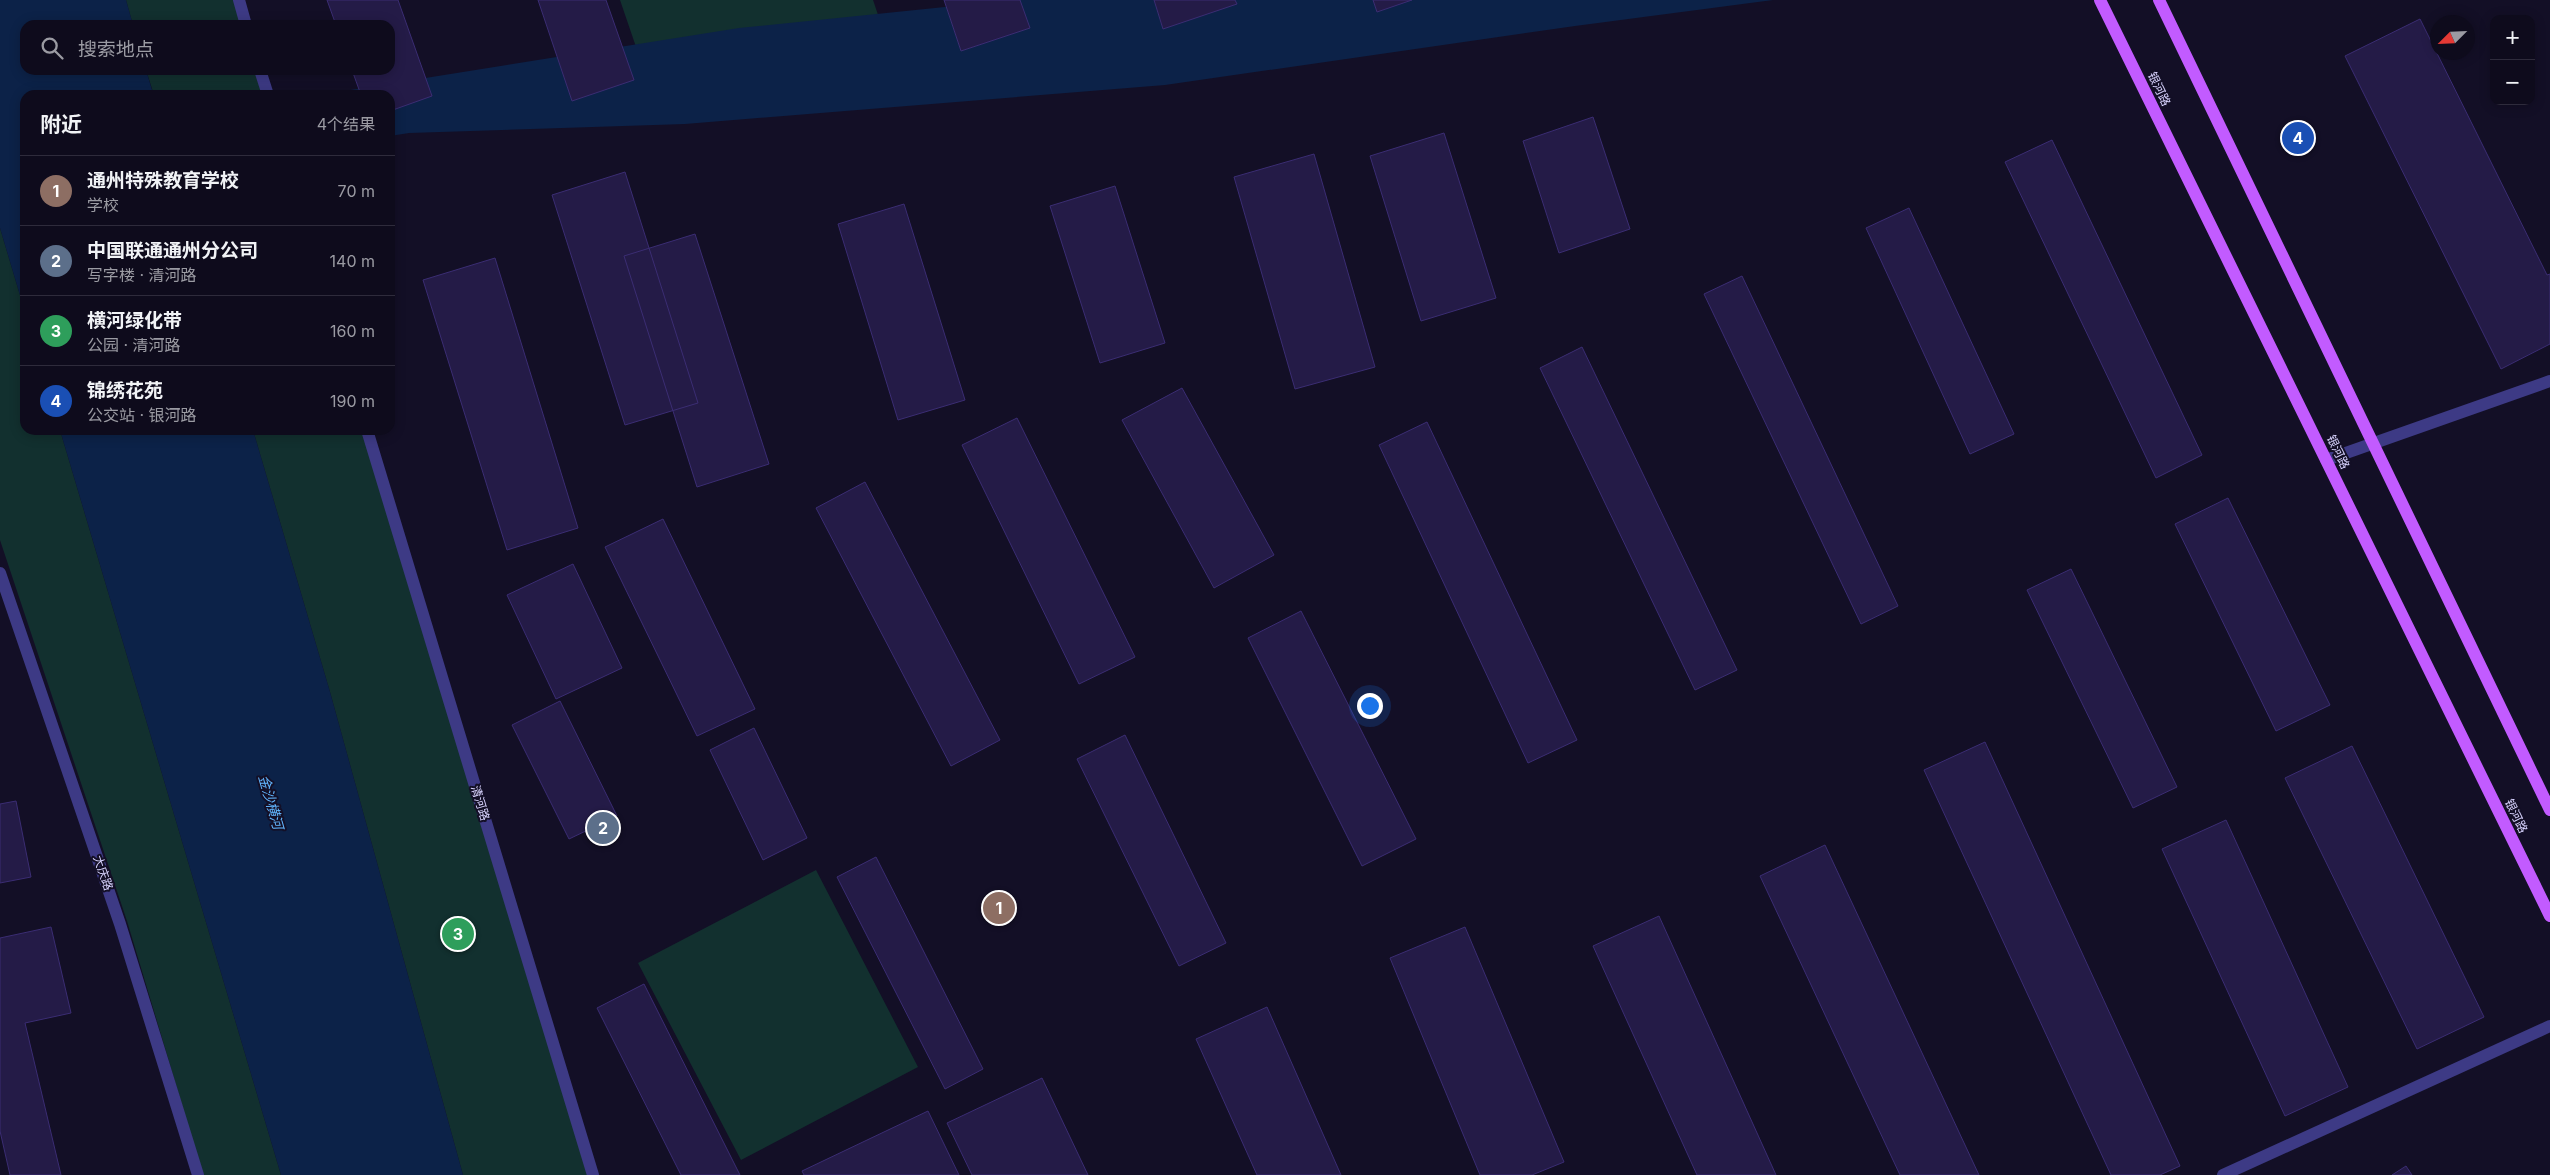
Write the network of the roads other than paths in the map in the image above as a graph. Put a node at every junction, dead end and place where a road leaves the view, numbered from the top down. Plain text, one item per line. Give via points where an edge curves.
1 (239, 0) edge
2 (2100, 0) edge
3 (2159, 0) edge
4 (245, 20) edge
5 (262, 75) edge
6 (266, 90) edge
7 (2550, 381) edge
8 (369, 435) edge
9 (2374, 443) junction
10 (2326, 460) junction
11 (0, 573) edge
12 (2550, 810) edge
13 (2550, 916) edge
14 (2550, 1026) edge
15 (198, 1175) edge
16 (594, 1175) edge
17 (2223, 1175) edge

1 - 4 street
2 - 10 main road, 银河路
3 - 9 main road
5 - 6 street
7 - 9 street
8 - 16 street, 清河路
9 - 10 street
9 - 12 main road
10 - 13 main road, 银河路
11 - 15 street, 大庆路 via 120,924
14 - 17 street

